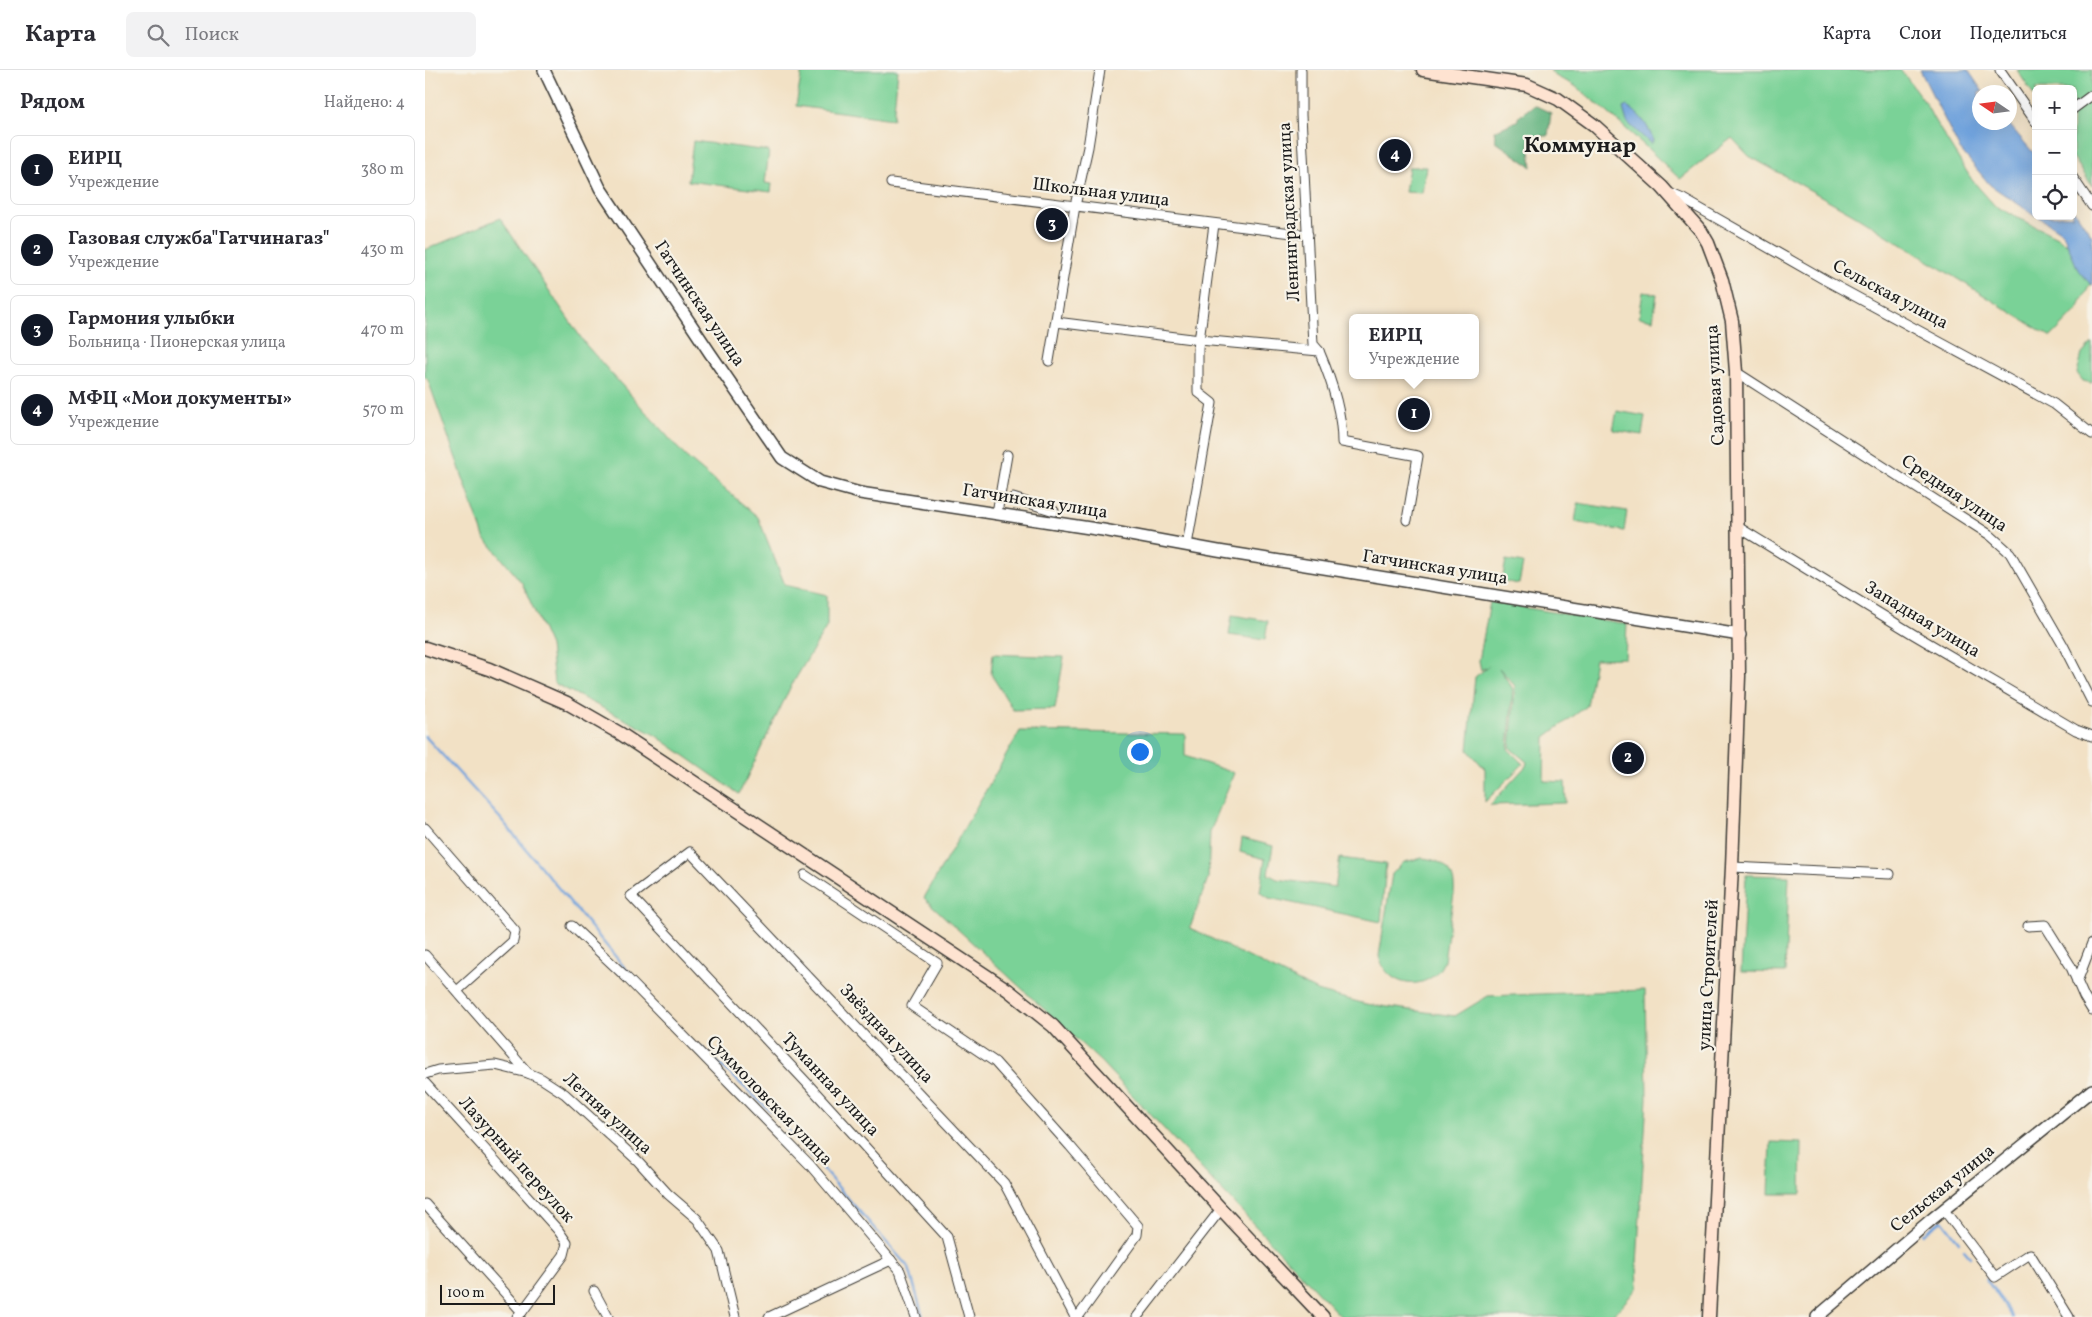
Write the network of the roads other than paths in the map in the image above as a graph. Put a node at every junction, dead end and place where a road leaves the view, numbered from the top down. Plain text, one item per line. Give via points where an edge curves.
1 (544, 70) edge
2 (1100, 70) edge
3 (1301, 70) edge
4 (1423, 70) edge
5 (2000, 70) edge
6 (2092, 95) edge
7 (2077, 106) edge
8 (2032, 116) edge
9 (891, 183) dead end
10 (2077, 184) edge
11 (1668, 193) junction
12 (1075, 206) junction
13 (2092, 206) edge
14 (1214, 224) junction
15 (1308, 235) junction
16 (1056, 322) junction
17 (1200, 340) junction
18 (1319, 351) junction
19 (1049, 361) dead end
20 (1737, 372) junction
21 (2092, 434) edge
22 (1007, 455) dead end
23 (1013, 498) dead end
24 (1054, 511) dead end
25 (997, 513) junction
26 (1407, 520) dead end
27 (1738, 527) junction
28 (1187, 545) junction
29 (1740, 636) junction
30 (425, 648) edge
31 (2092, 702) edge
32 (2092, 736) edge
33 (425, 828) edge
34 (1732, 867) junction
35 (805, 874) dead end
36 (1890, 874) dead end
37 (631, 896) joint
38 (572, 926) dead end
39 (2028, 926) dead end
40 (2092, 943) edge
41 (425, 955) edge
42 (2077, 982) junction
43 (457, 992) junction
44 (2092, 1010) edge
45 (528, 1073) junction
46 (425, 1074) edge
47 (425, 1083) edge
48 (2092, 1090) edge
49 (425, 1204) edge
50 (1221, 1209) junction
51 (1944, 1210) junction
52 (891, 1260) junction
53 (594, 1291) dead end
54 (520, 1314) edge
55 (609, 1317) edge
56 (735, 1317) edge
57 (769, 1317) edge
58 (916, 1317) edge
59 (969, 1317) edge
60 (1077, 1317) edge
61 (1137, 1317) edge
62 (1323, 1317) edge
63 (1709, 1317) edge
64 (1817, 1317) edge
65 (2069, 1317) edge

1 - 25 street, Гатчинская улица via 600,188 782,458 820,482 848,491
2 - 12 street
3 - 15 street, Ленинградская улица
4 - 11 main road, Садовая улица via 1542,90 1594,125
5 - 8 street
6 - 7 street
9 - 12 street, Школьная улица
10 - 13 street
11 - 20 main road, Садовая улица via 1701,231 1722,280 1732,321
11 - 21 street, Сельская улица via 2054,404
12 - 14 street, Школьная улица
12 - 16 street
14 - 15 street, Школьная улица
14 - 17 street
15 - 18 street, Ленинградская улица via 1313,344
16 - 17 street
16 - 19 street
17 - 18 street
17 - 28 street via 1198,392 1212,403
18 - 26 street, Ленинградская улица via 1342,422 1342,442 1418,456
20 - 27 main road, Садовая улица
20 - 31 street, Средняя улица via 1991,535 2011,554
22 - 25 street
23 - 24 street
25 - 28 street, Гатчинская улица
27 - 29 main road, Садовая улица
27 - 32 street, Западная улица via 1913,634 2076,730
28 - 29 street, Гатчинская улица
29 - 34 main road, улица Строителей
30 - 50 main road via 489,669 567,703 621,734 1008,990 1053,1026
33 - 43 street via 515,931 513,941
34 - 36 street
34 - 63 main road, улица Строителей
35 - 60 street via 937,963 912,1006 995,1062 1138,1226 1137,1235
37 - 59 street, Туманная улица via 947,1237
37 - 60 street, Звёздная улица via 690,852 1004,1183
38 - 52 street, Суммоловская улица via 810,1165
39 - 42 street via 2045,926
40 - 42 street
41 - 43 street, Летняя улица
42 - 44 street
43 - 45 street, Летняя улица
45 - 46 street via 495,1064
45 - 56 street, Летняя улица via 565,1094 697,1219 719,1251
47 - 54 street, Лазурный переулок via 567,1243 564,1255
48 - 51 street, Сельская улица
49 - 54 street
50 - 61 street
50 - 62 main road
51 - 64 street, Сельская улица
51 - 65 street via 1995,1277 2030,1254
52 - 57 street
52 - 58 street, Суммоловская улица via 900,1271
53 - 55 street

